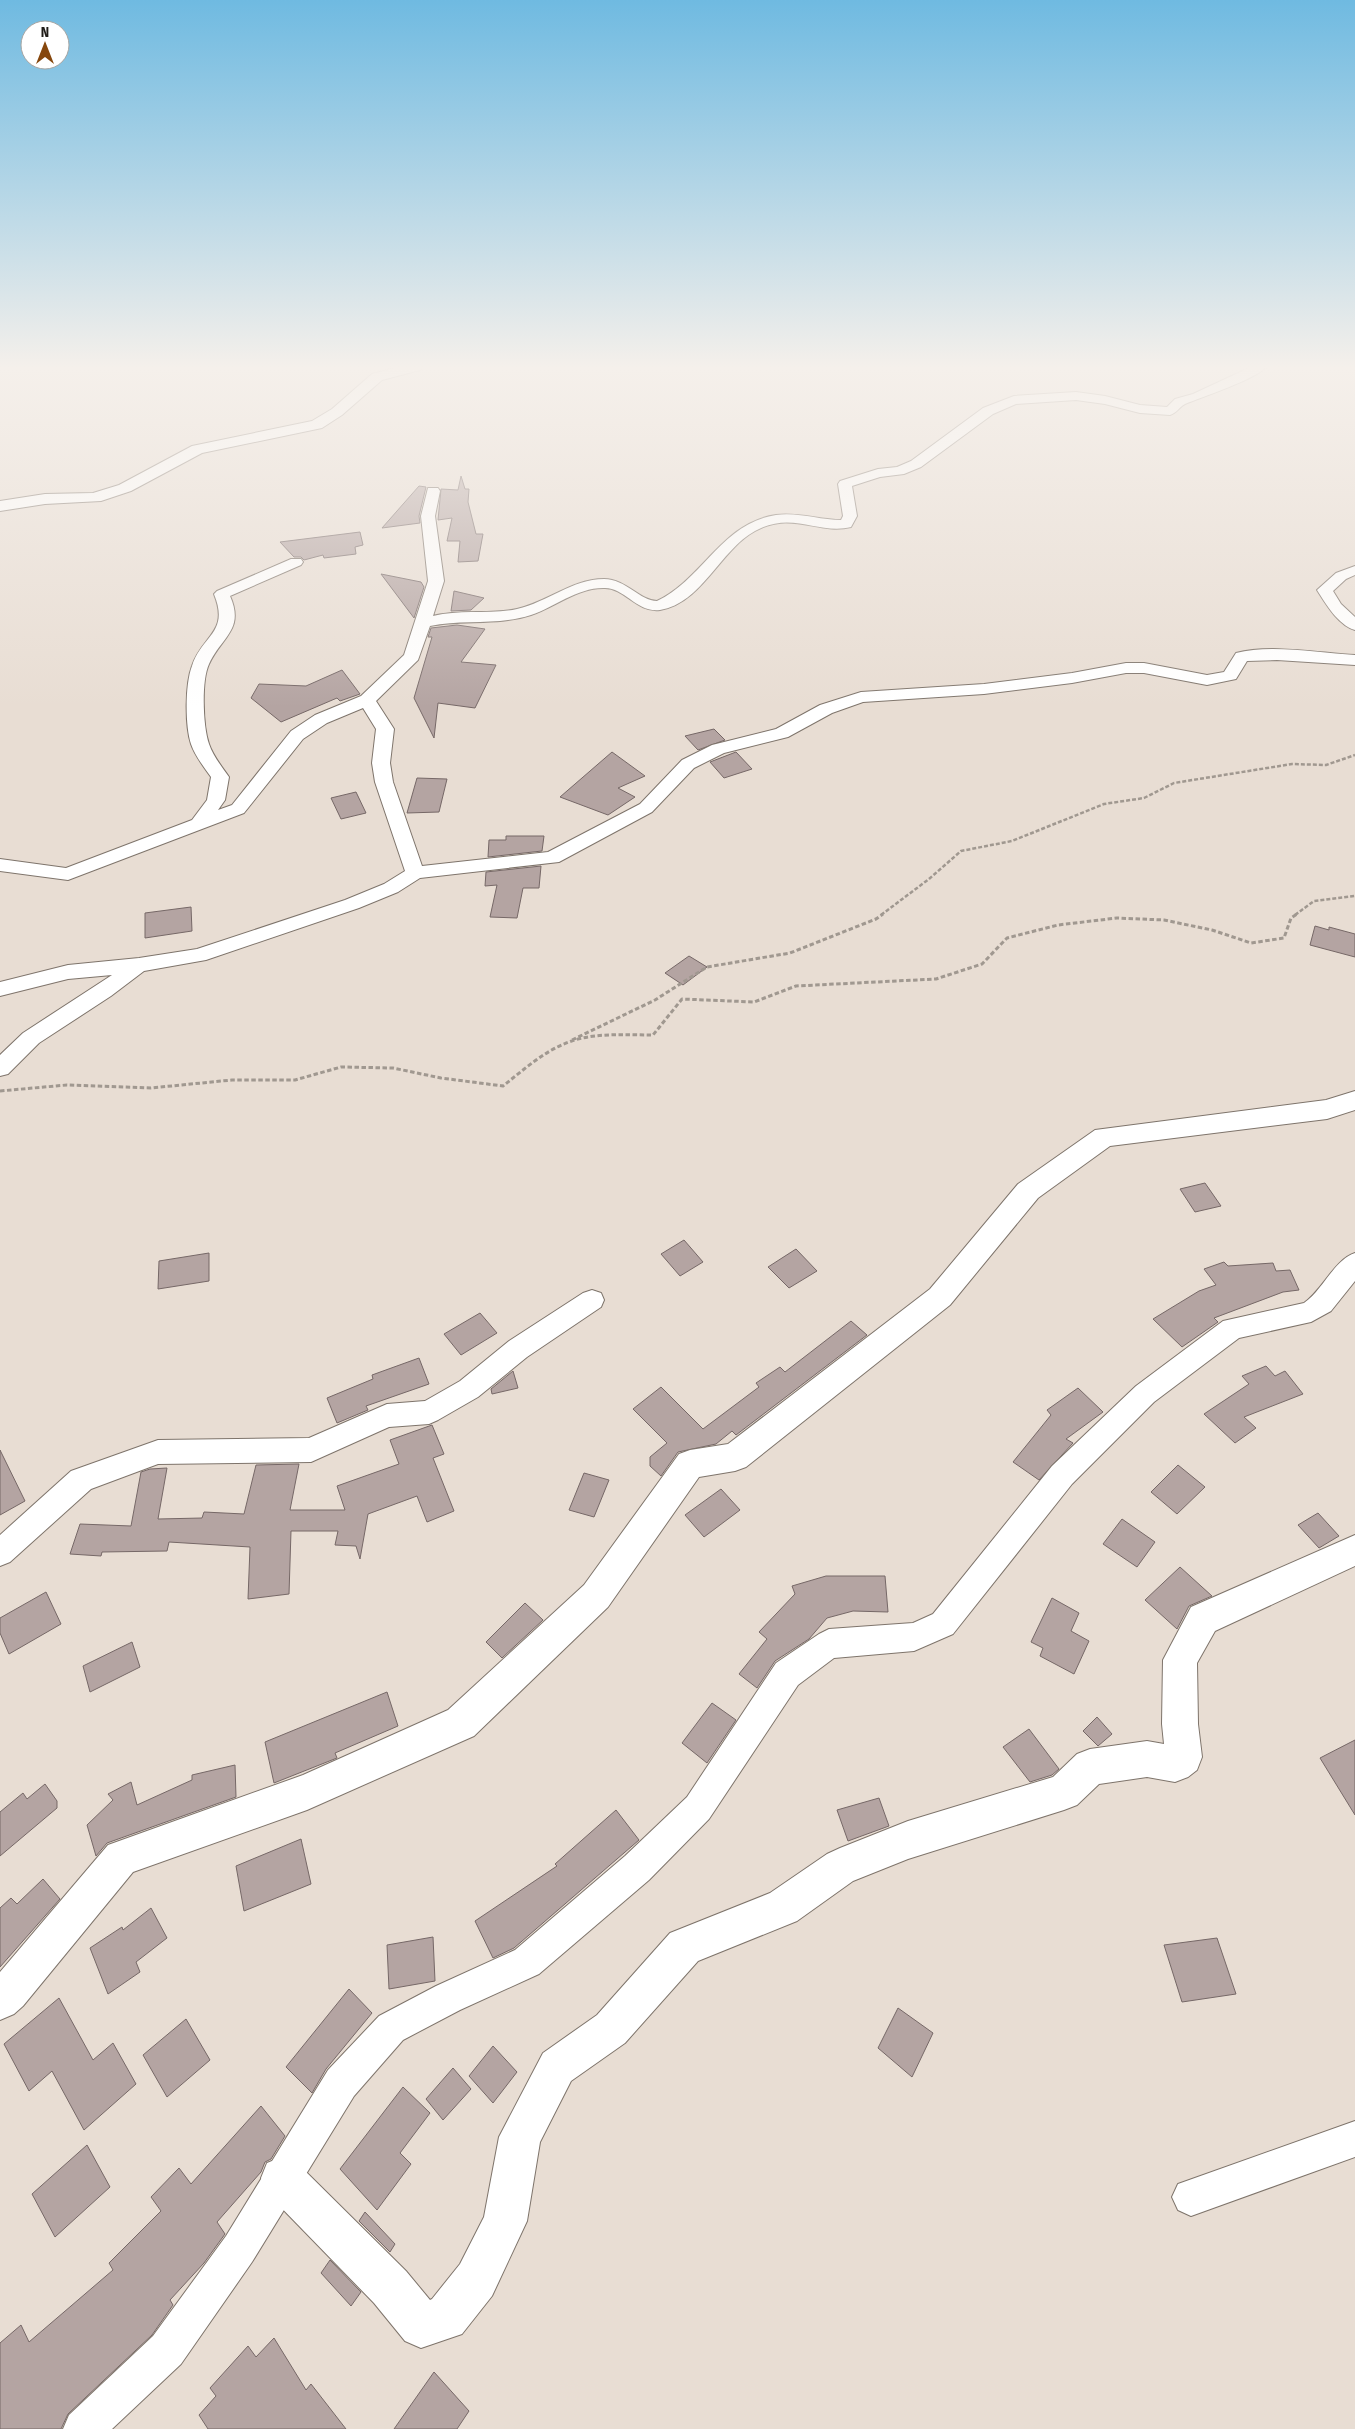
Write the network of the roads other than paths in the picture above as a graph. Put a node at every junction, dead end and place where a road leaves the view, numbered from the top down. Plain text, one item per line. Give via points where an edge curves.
1 (139, 480) edge
2 (857, 480) edge
3 (433, 491) dead end
4 (0, 506) edge
5 (296, 562) dead end
6 (1355, 570) edge
7 (423, 622) junction
8 (1355, 625) edge
9 (1355, 660) edge
10 (367, 700) junction
11 (198, 825) junction
12 (0, 865) edge
13 (415, 873) junction
14 (139, 965) junction
15 (0, 989) edge
16 (0, 1068) edge
17 (1355, 1100) edge
18 (1355, 1263) edge
19 (592, 1300) dead end
20 (1355, 1550) edge
21 (0, 1553) edge
22 (0, 2000) edge
23 (1355, 2139) edge
24 (282, 2178) junction
25 (1191, 2197) dead end
26 (83, 2429) edge

1 - 4 street via 95,498
2 - 7 street via 846,484 850,516 846,524 831,526 795,517 764,522 746,529 676,600 657,606 639,600 615,584 599,583 524,612
3 - 7 street via 428,516 436,581
5 - 11 street via 222,594 227,605 227,628 199,666 196,712 199,743 220,777 216,800
6 - 8 street via 1341,576 1326,590 1335,607
7 - 10 street via 412,657
9 - 13 street via 1242,656 1230,676 1207,680 1144,668 1126,668 984,688 860,697 826,708 782,733 718,750 688,764 646,808 552,858
10 - 11 street via 321,719 297,736 238,809
10 - 13 street via 385,729 382,772
11 - 12 street via 68,874
13 - 14 street via 391,888 352,904 200,955
14 - 15 street via 68,972
14 - 16 street via 31,1038
17 - 22 street via 1327,1109 1104,1137 1028,1191 940,1297 736,1457 690,1464 596,1596 461,1723 307,1792 121,1858
18 - 24 street via 1322,1304 1311,1312 1232,1329 1145,1394 1062,1475 943,1624 914,1637 829,1644 787,1674 692,1815 638,1868 527,1962 391,2028 342,2083
19 - 21 street via 518,1349 469,1389 429,1412 387,1416 311,1450 158,1452 81,1480
20 - 24 street via 1203,1619 1180,1660 1180,1724 1184,1756 1175,1764 1147,1759 1090,1767 1064,1792 908,1840 840,1867 783,1907 684,1947 611,2029 557,2067 520,2137 505,2221 476,2280 446,2318 421,2325 390,2287
23 - 25 street
24 - 26 street via 239,2249 167,2350

